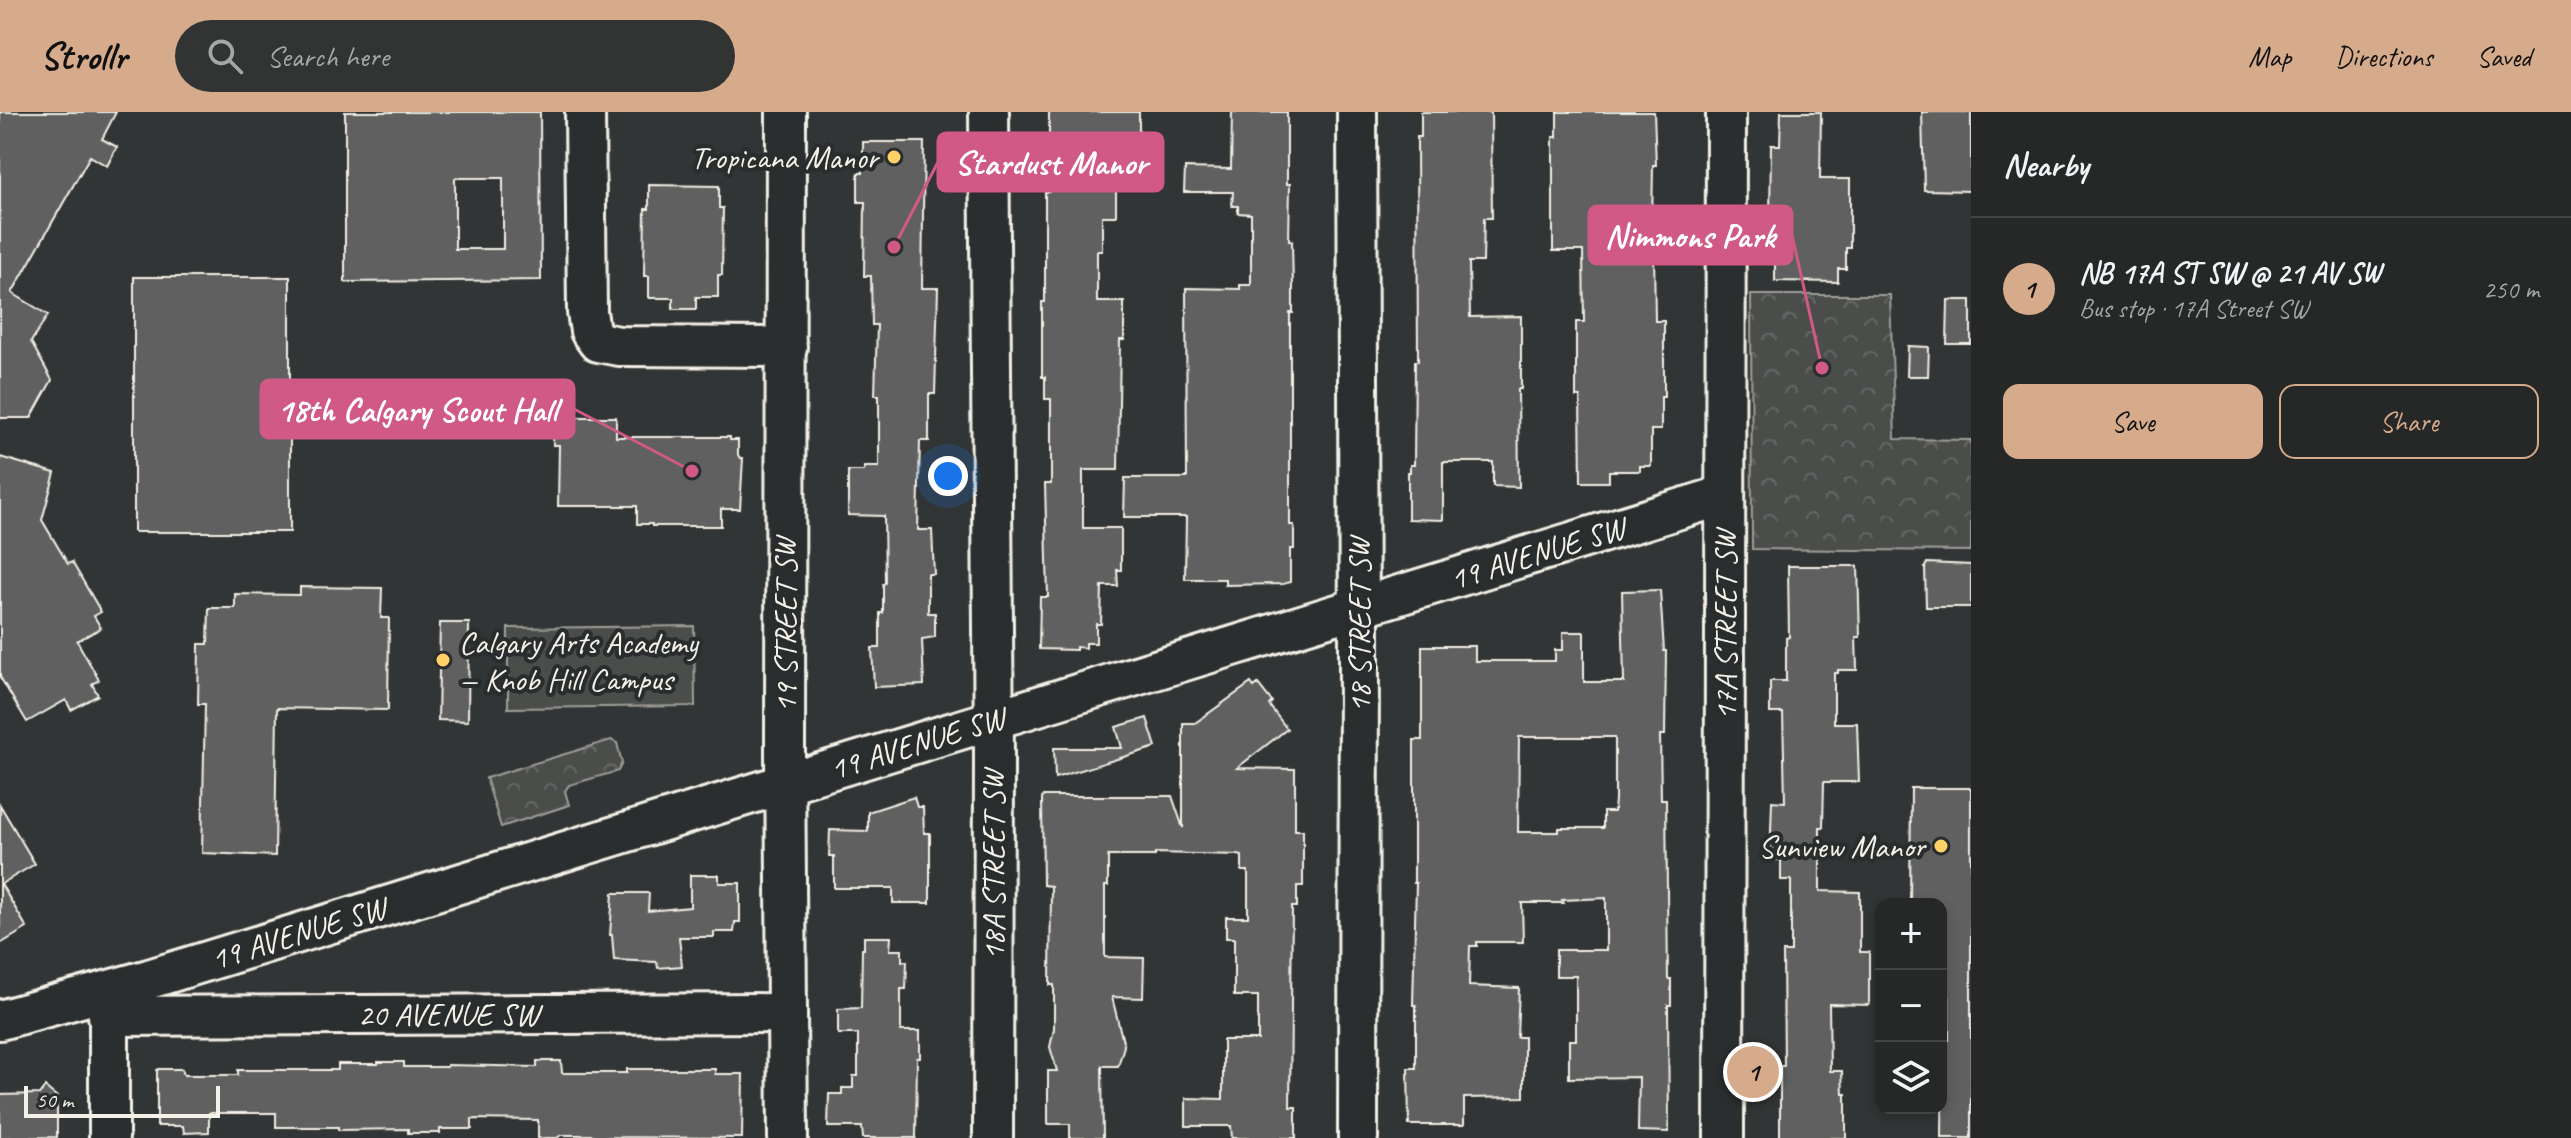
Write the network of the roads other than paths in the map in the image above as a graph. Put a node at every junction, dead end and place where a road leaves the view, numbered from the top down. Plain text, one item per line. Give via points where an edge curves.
1 (585, 112) edge
2 (786, 112) edge
3 (989, 112) edge
4 (1357, 112) edge
5 (1726, 112) edge
6 (787, 347) junction
7 (1725, 495) junction
8 (1358, 608) junction
9 (993, 720) junction
10 (785, 785) junction
11 (109, 1003) junction
12 (787, 1013) junction
13 (0, 1020) edge
14 (109, 1138) edge
15 (788, 1138) edge
16 (993, 1138) edge
17 (1358, 1138) edge
18 (1724, 1138) edge

1 - 6 street via 587,312 598,342
2 - 6 street, 19 STREET SW
3 - 9 street, 18A STREET SW
4 - 8 street, 18 STREET SW
5 - 7 street, 17A STREET SW
6 - 10 street, 19 STREET SW
7 - 8 street, 19 AVENUE SW
7 - 18 street, 17A STREET SW
8 - 9 street, 19 AVENUE SW
8 - 17 street, 18 STREET SW
9 - 10 street, 19 AVENUE SW
9 - 16 street, 18A STREET SW
10 - 11 street, 19 AVENUE SW
10 - 12 street, 19 STREET SW
11 - 12 street, 20 AVENUE SW
11 - 13 street, 20 AVENUE SW
11 - 14 street
12 - 15 street, 19 STREET SW

